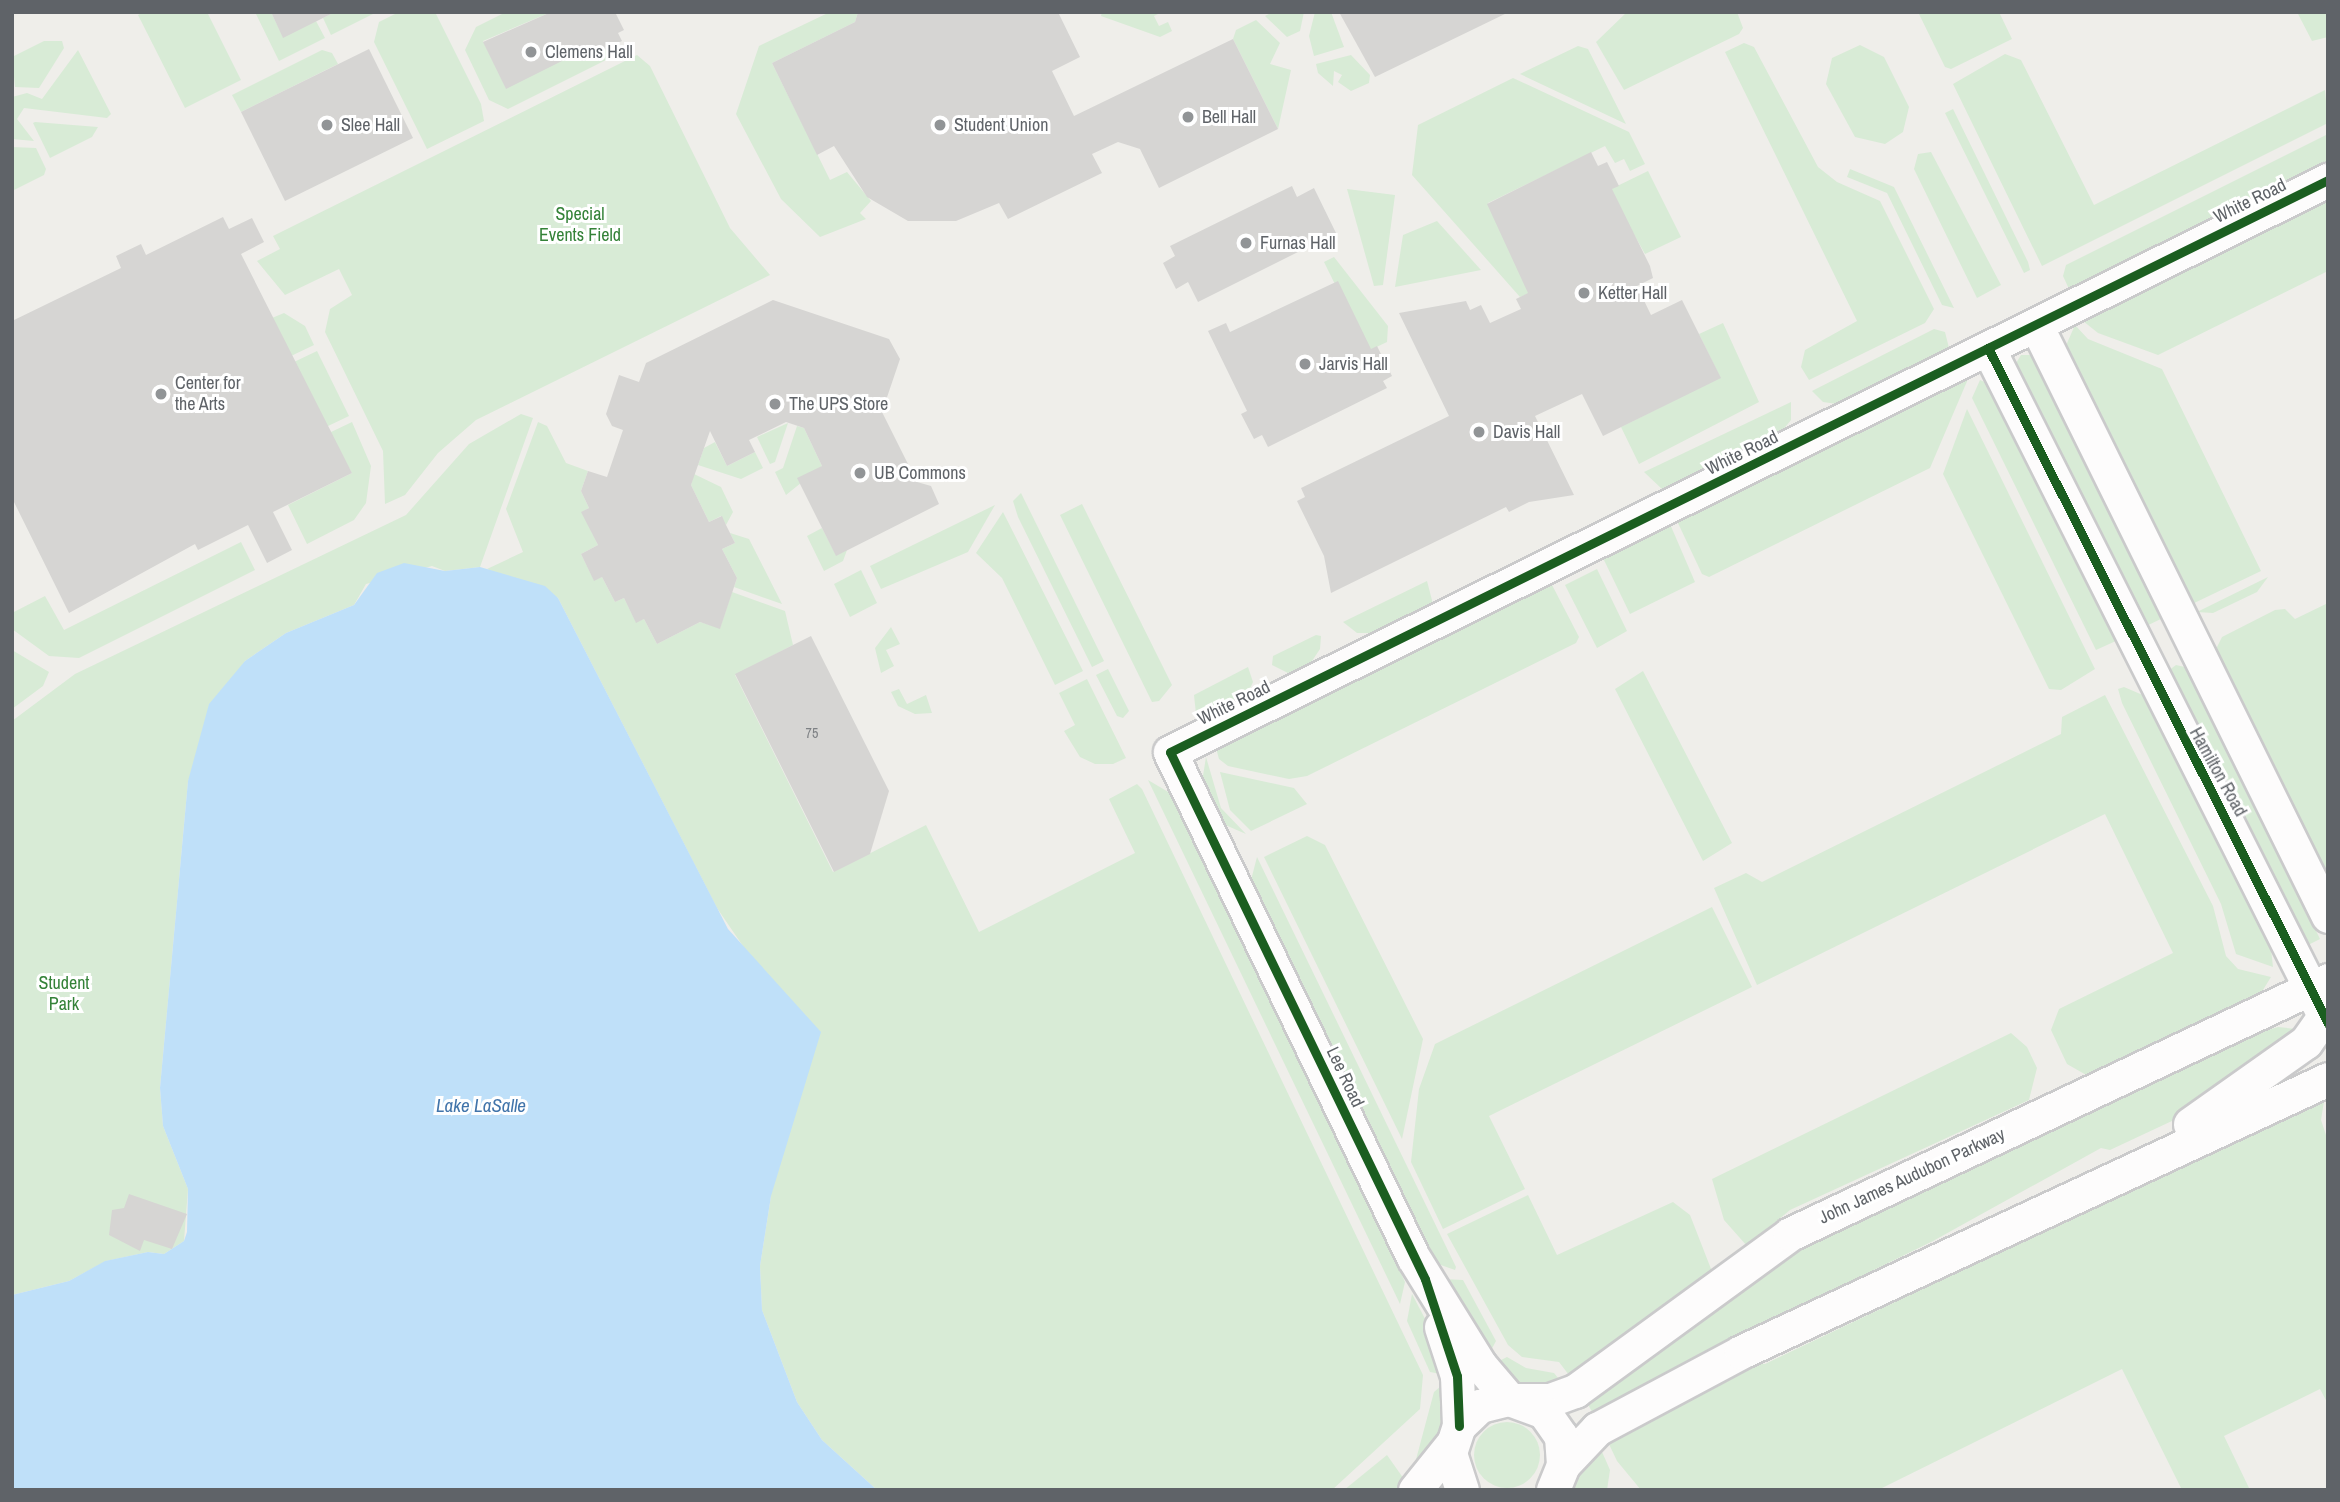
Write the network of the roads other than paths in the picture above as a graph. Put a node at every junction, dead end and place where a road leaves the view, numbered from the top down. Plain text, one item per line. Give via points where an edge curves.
1 (2328, 180) edge
2 (2036, 324) junction
3 (1988, 348) junction
4 (1170, 752) joint
5 (2328, 916) edge
6 (2324, 1004) edge
7 (2328, 1079) edge
8 (2116, 1174) junction
9 (1424, 1279) junction
10 (1513, 1399) junction
11 (1455, 1435) junction
12 (1556, 1483) edge
13 (1415, 1490) edge
14 (1462, 1490) edge

1 - 2 street, White Road
2 - 3 street, White Road
2 - 5 street, Hamilton Road
3 - 4 street, White Road
3 - 6 street, Hamilton Road
4 - 9 street, Lee Road
6 - 8 street via 2306,1042
6 - 10 street, John James Audubon Parkway via 1790,1234 1575,1391 1550,1400
7 - 8 street
8 - 12 street via 1637,1406 1597,1429
9 - 10 street, Lee Road
9 - 11 street, Lee Road via 1457,1376
10 - 11 street, John James Audubon Parkway via 1480,1406
10 - 12 street via 1551,1419 1561,1436
11 - 13 street
11 - 14 street, Lee Road via 1453,1473

